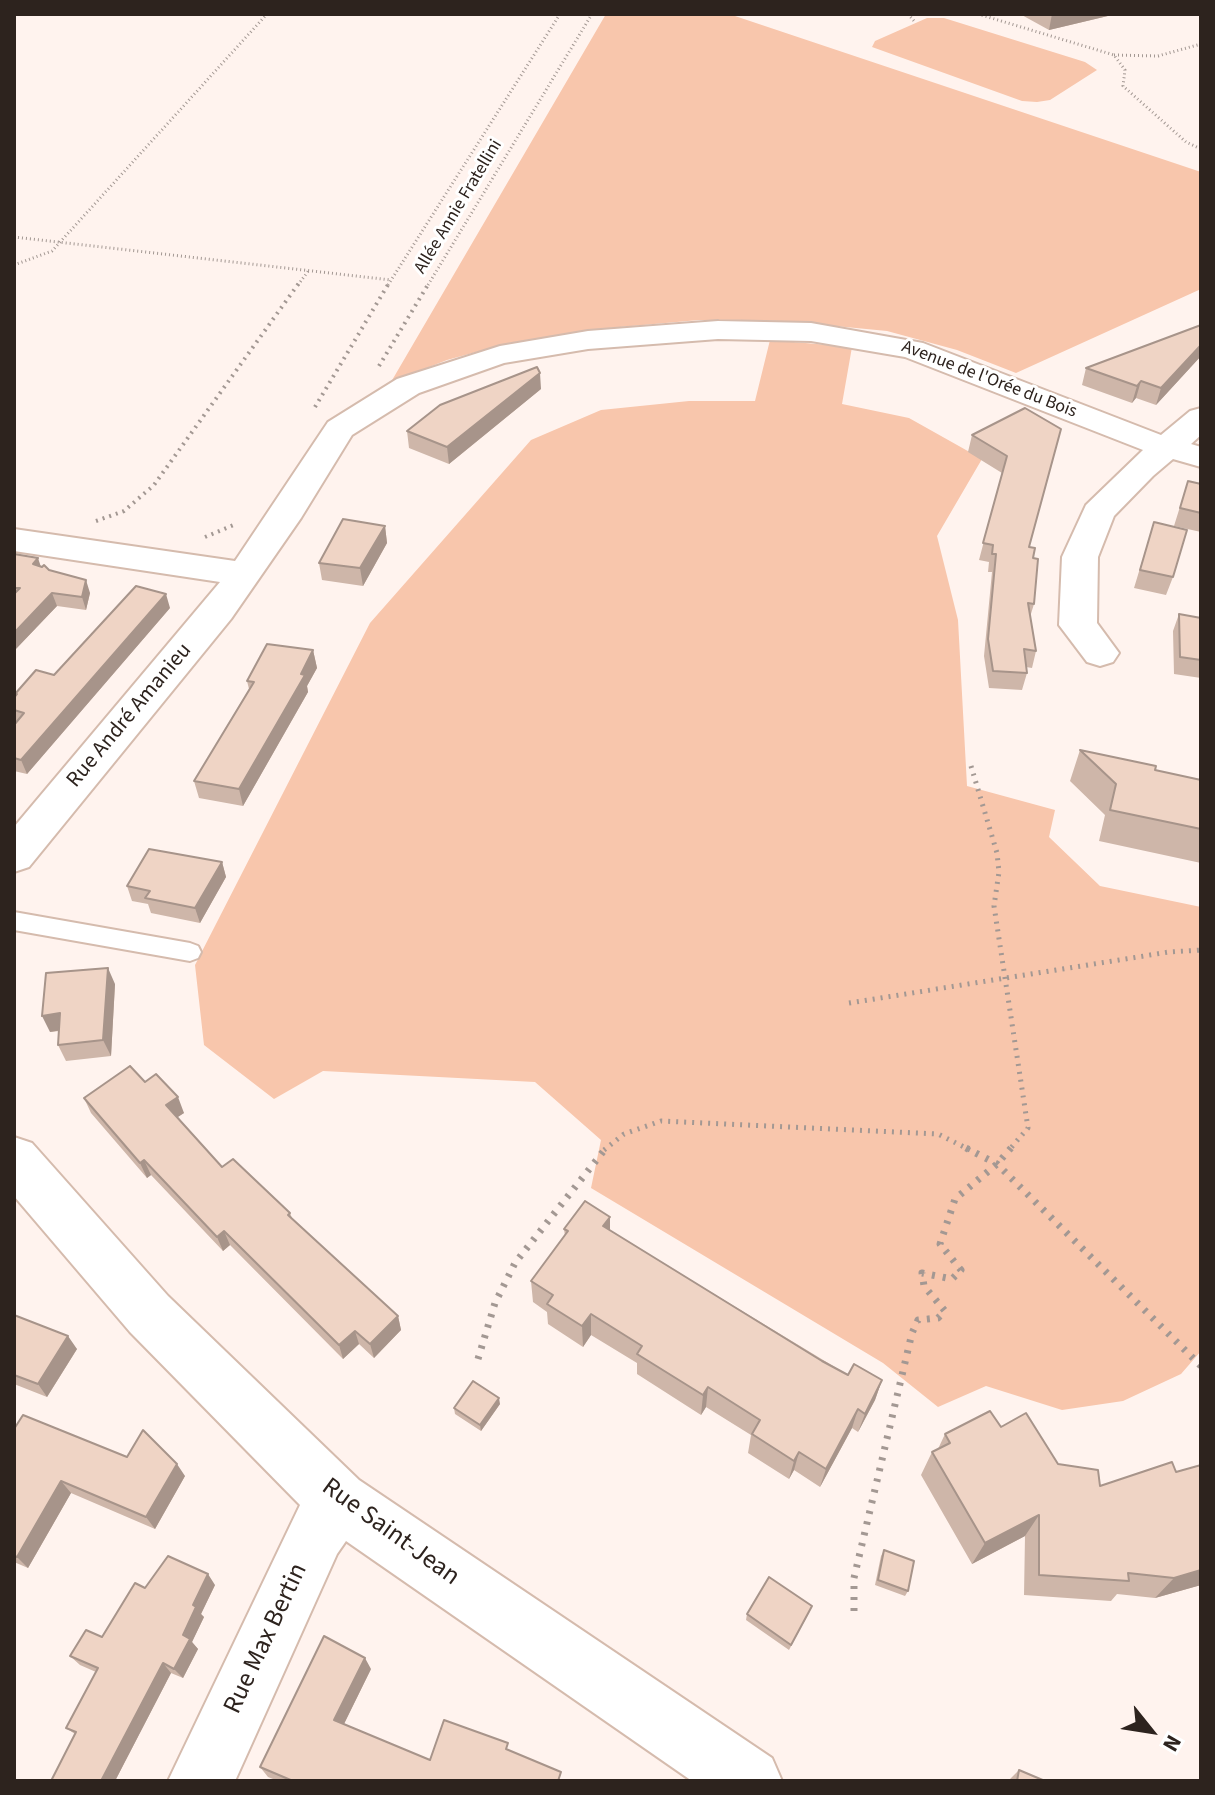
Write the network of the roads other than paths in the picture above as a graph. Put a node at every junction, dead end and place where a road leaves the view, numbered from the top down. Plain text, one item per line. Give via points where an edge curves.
1 (1201, 418) edge
2 (1167, 447) junction
3 (1201, 457) edge
4 (14, 540) edge
5 (244, 574) junction
6 (1100, 653) dead end
7 (22, 833) edge
8 (14, 921) edge
9 (190, 952) dead end
10 (14, 1159) edge
11 (350, 1508) junction
12 (201, 1781) edge
13 (749, 1781) edge

1 - 2 street
2 - 3 street, Avenue de l'Orée du Bois
2 - 5 street, Avenue de l'Orée du Bois via 912,349 844,336 775,330 588,340 500,355 450,370 364,411 326,448
2 - 6 street via 1098,512 1080,557 1078,625
4 - 5 street
5 - 7 street, Rue André Amanieu via 218,611
8 - 9 lane
10 - 11 street, Rue Saint-Jean via 149,1314
11 - 12 street, Rue Max Bertin via 316,1533
11 - 13 street, Rue Saint-Jean

